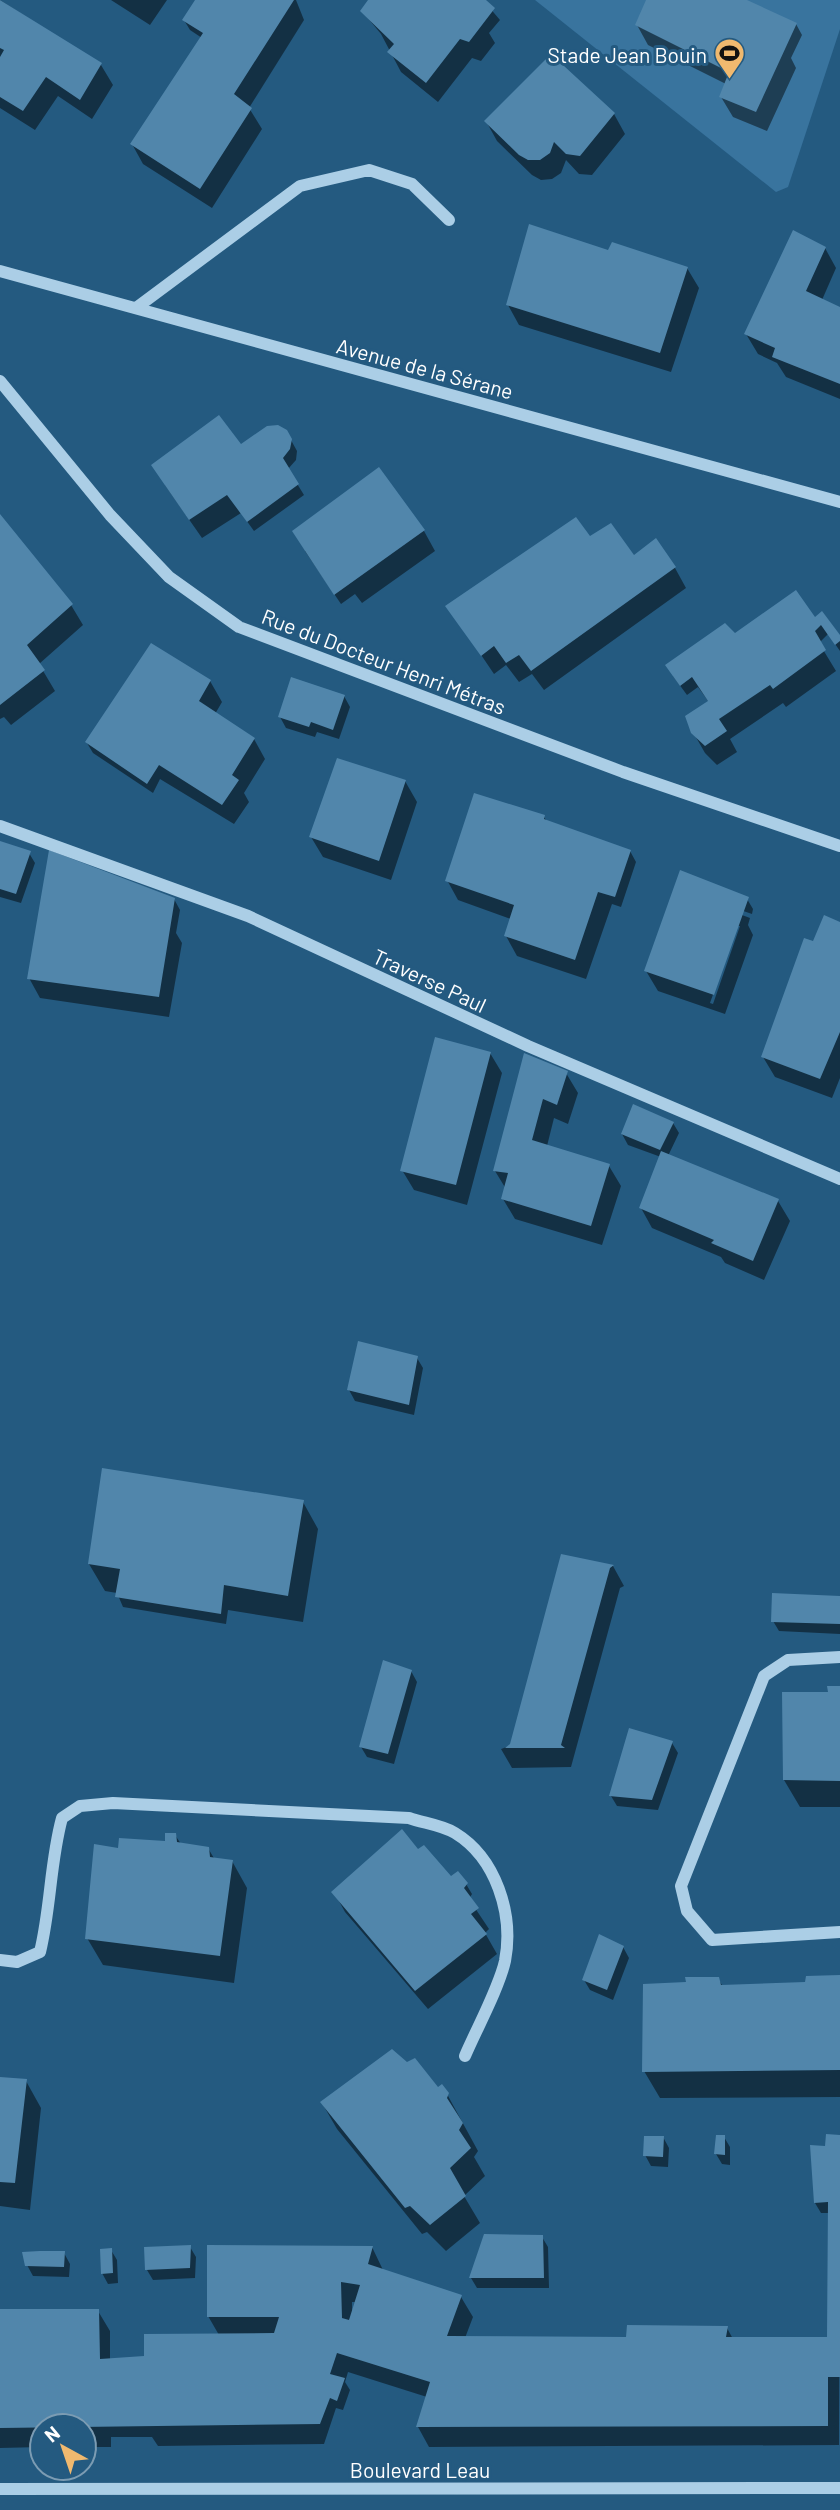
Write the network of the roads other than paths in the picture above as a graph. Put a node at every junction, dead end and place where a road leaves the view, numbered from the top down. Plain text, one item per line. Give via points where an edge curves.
1 (449, 219) dead end
2 (0, 271) edge
3 (136, 308) junction
4 (0, 381) edge
5 (840, 502) edge
6 (0, 826) edge
7 (840, 846) edge
8 (840, 1180) edge
9 (840, 1657) edge
10 (840, 1932) edge
11 (0, 1960) edge
12 (465, 2056) dead end
13 (840, 2488) edge
14 (0, 2489) edge

1 - 3 street via 412,184 369,170 300,186
2 - 3 street, Avenue de la Sérane
3 - 5 street, Avenue de la Sérane
4 - 7 street, Rue du Docteur Henri Métras via 110,515 169,577 239,627 623,772
6 - 8 street, Traverse Paul via 248,916 528,1046
9 - 10 street via 788,1660 764,1676 681,1886 687,1911 712,1940
11 - 12 street via 17,1962 40,1952 62,1818 80,1806 113,1803 408,1818 453,1832 482,1855 500,1889 505,1961
13 - 14 street, Boulevard Leau

